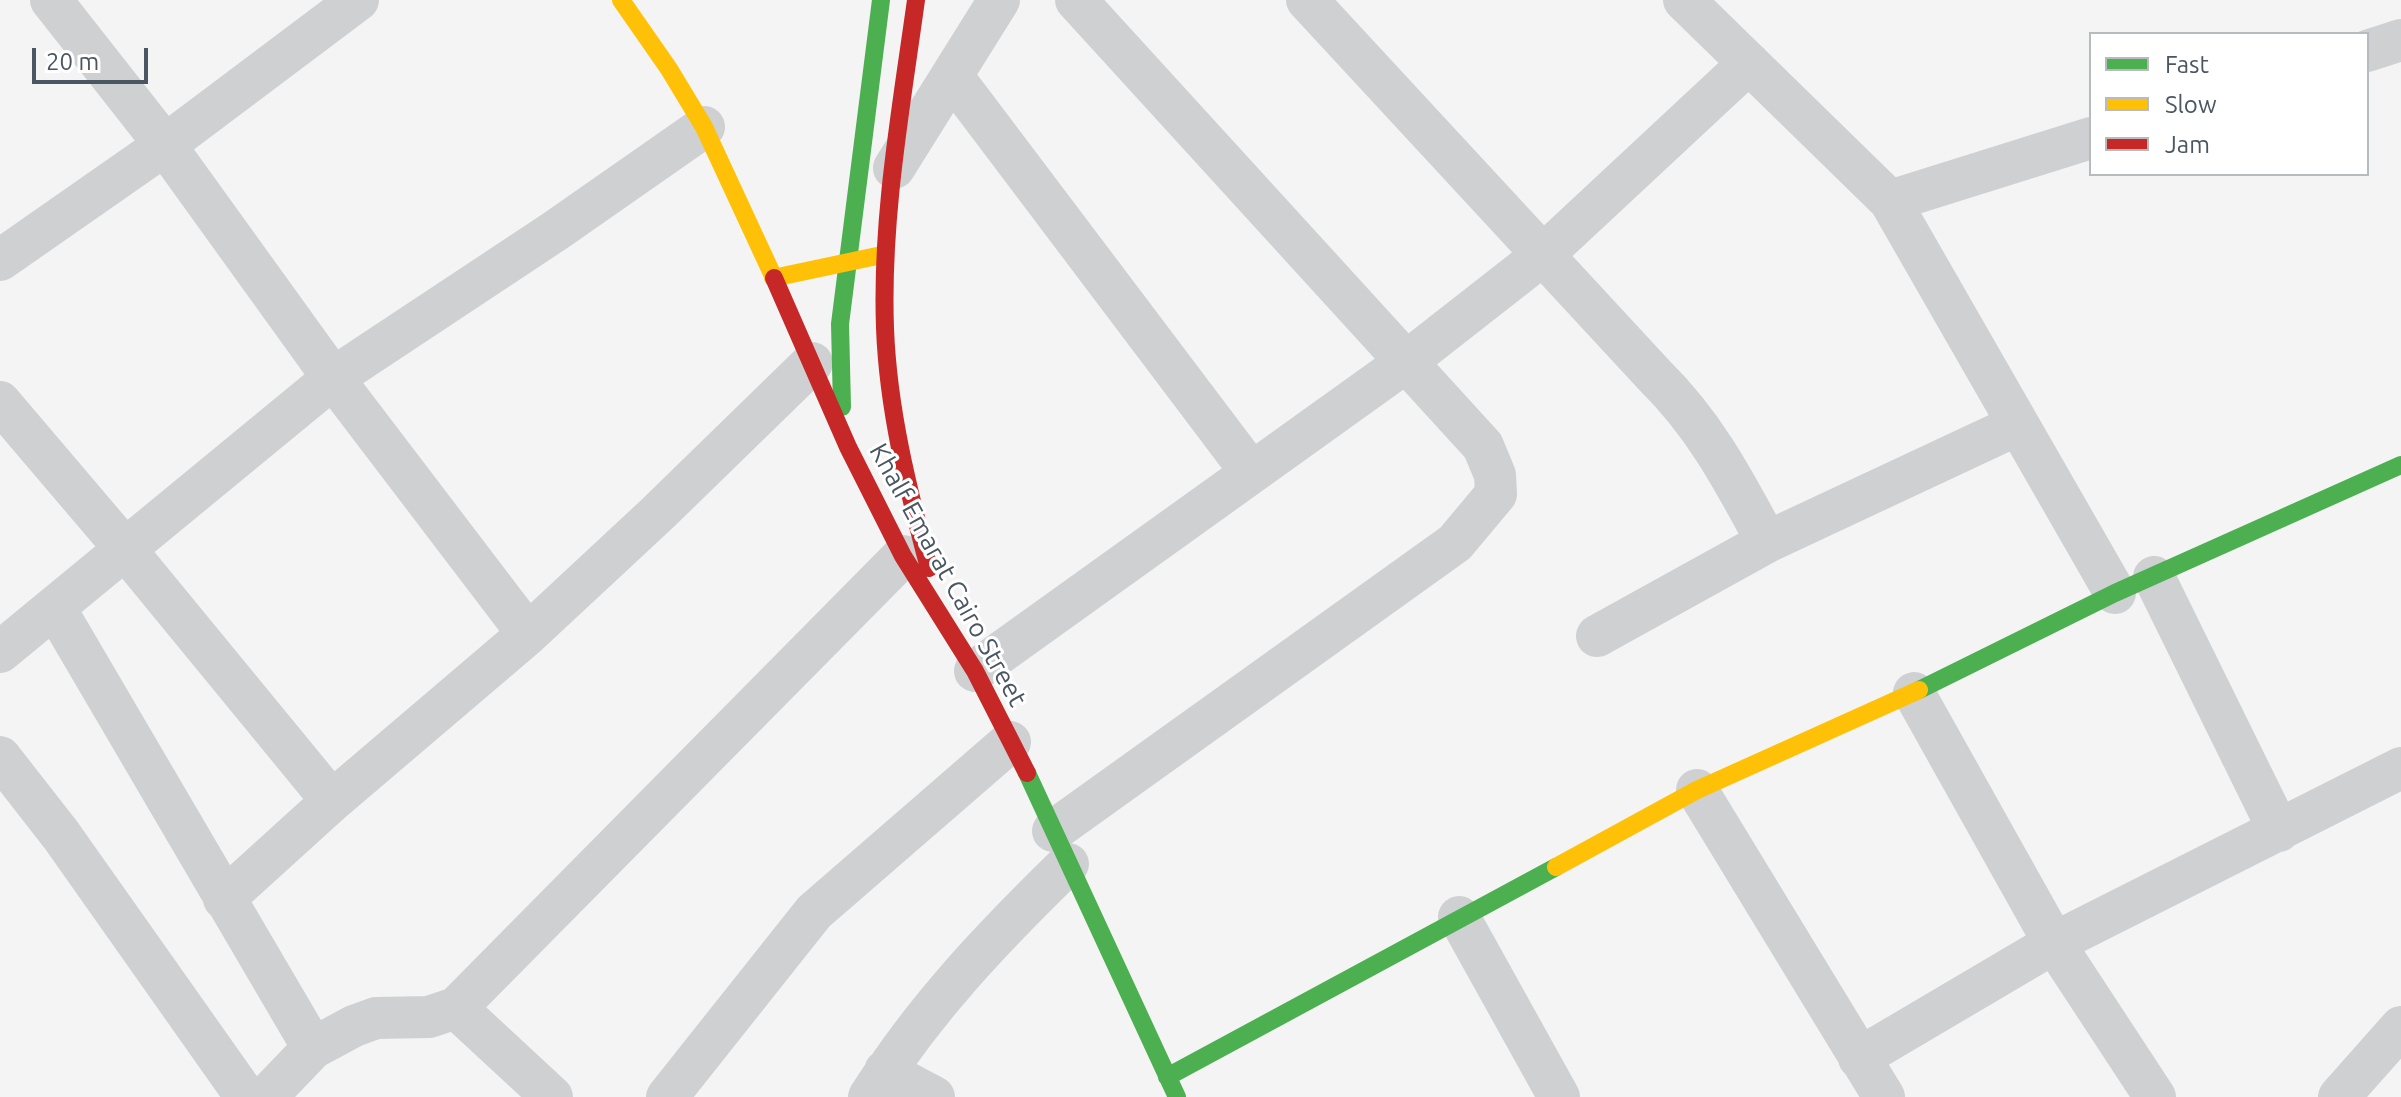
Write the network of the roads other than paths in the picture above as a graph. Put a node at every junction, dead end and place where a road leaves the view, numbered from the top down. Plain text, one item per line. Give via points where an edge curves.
1 (51, 0) edge
2 (358, 0) edge
3 (621, 0) edge
4 (881, 0) edge
5 (916, 0) edge
6 (999, 0) edge
7 (1076, 0) edge
8 (1307, 0) edge
9 (1684, 0) edge
10 (2401, 40) edge
11 (2369, 50) edge
12 (1749, 63) junction
13 (952, 76) junction
14 (704, 127) junction
15 (2089, 139) edge
16 (165, 145) junction
17 (894, 168) junction
18 (1890, 201) junction
19 (887, 254) junction
20 (1544, 254) junction
21 (0, 260) edge
22 (849, 262) junction
23 (773, 278) junction
24 (1406, 362) junction
25 (812, 363) junction
26 (333, 378) junction
27 (0, 402) edge
28 (2017, 425) junction
29 (848, 447) junction
30 (2401, 465) edge
31 (1251, 472) junction
32 (1767, 542) junction
33 (125, 549) junction
34 (903, 556) junction
35 (2154, 577) junction
36 (2115, 593) junction
37 (55, 608) junction
38 (941, 613) junction
39 (528, 634) junction
40 (1597, 636) dead end
41 (0, 652) edge
42 (975, 671) junction
43 (1914, 693) junction
44 (1010, 742) junction
45 (0, 757) edge
46 (2401, 768) edge
47 (1697, 790) junction
48 (332, 801) junction
49 (2279, 831) junction
50 (1061, 848) junction
51 (224, 899) junction
52 (1459, 917) junction
53 (2054, 943) junction
54 (456, 1008) junction
55 (2401, 1027) edge
56 (313, 1048) junction
57 (1859, 1058) junction
58 (1167, 1077) junction
59 (877, 1084) edge
60 (246, 1097) edge
61 (266, 1097) edge
62 (552, 1097) edge
63 (667, 1097) edge
64 (934, 1097) edge
65 (1177, 1097) edge
66 (1559, 1097) edge
67 (1884, 1097) edge
68 (2155, 1097) edge
69 (2339, 1097) edge

1 - 16 street
2 - 16 street
3 - 14 street, Khalf Emarat Cairo Street
4 - 22 street
5 - 17 street
6 - 13 street
7 - 24 street
8 - 20 street
9 - 12 street
10 - 11 street
12 - 18 street
12 - 20 street
13 - 17 street
13 - 31 street
14 - 23 street, Khalf Emarat Cairo Street
14 - 26 street
15 - 18 street
16 - 21 street
16 - 26 street
17 - 19 street
18 - 28 street
19 - 22 street
19 - 38 street via 885,327 895,431
20 - 24 street
20 - 32 street via 1683,404
22 - 23 street
22 - 29 street via 839,350
23 - 25 street, Khalf Emarat Cairo Street
24 - 31 street
24 - 50 street via 1483,446 1495,475 1496,494 1455,543
25 - 29 street, Khalf Emarat Cairo Street
25 - 39 street
26 - 33 street
26 - 39 street
27 - 33 street
28 - 32 street
28 - 36 street
29 - 34 street, Khalf Emarat Cairo Street
30 - 35 street
31 - 42 street
32 - 40 street
33 - 37 street
33 - 48 street
34 - 38 street, Khalf Emarat Cairo Street
34 - 54 street
35 - 36 street
35 - 49 street
36 - 43 street
37 - 41 street
37 - 51 street
38 - 42 street, Khalf Emarat Cairo Street
39 - 48 street
42 - 44 street, Khalf Emarat Cairo Street
43 - 47 street
43 - 53 street
44 - 50 street, Khalf Emarat Cairo Street
44 - 63 street via 814,912
45 - 60 street
46 - 49 street
47 - 52 street
47 - 57 street
48 - 51 street
49 - 53 street
50 - 58 street, Khalf Emarat Cairo Street
50 - 59 street via 938,999
51 - 56 street
52 - 58 street
52 - 66 street
53 - 57 street
53 - 68 street
54 - 56 street via 429,1017 376,1018
54 - 62 street
55 - 69 street
56 - 61 street
57 - 67 street
58 - 65 street, Khalf Emarat Cairo Street
59 - 64 street

